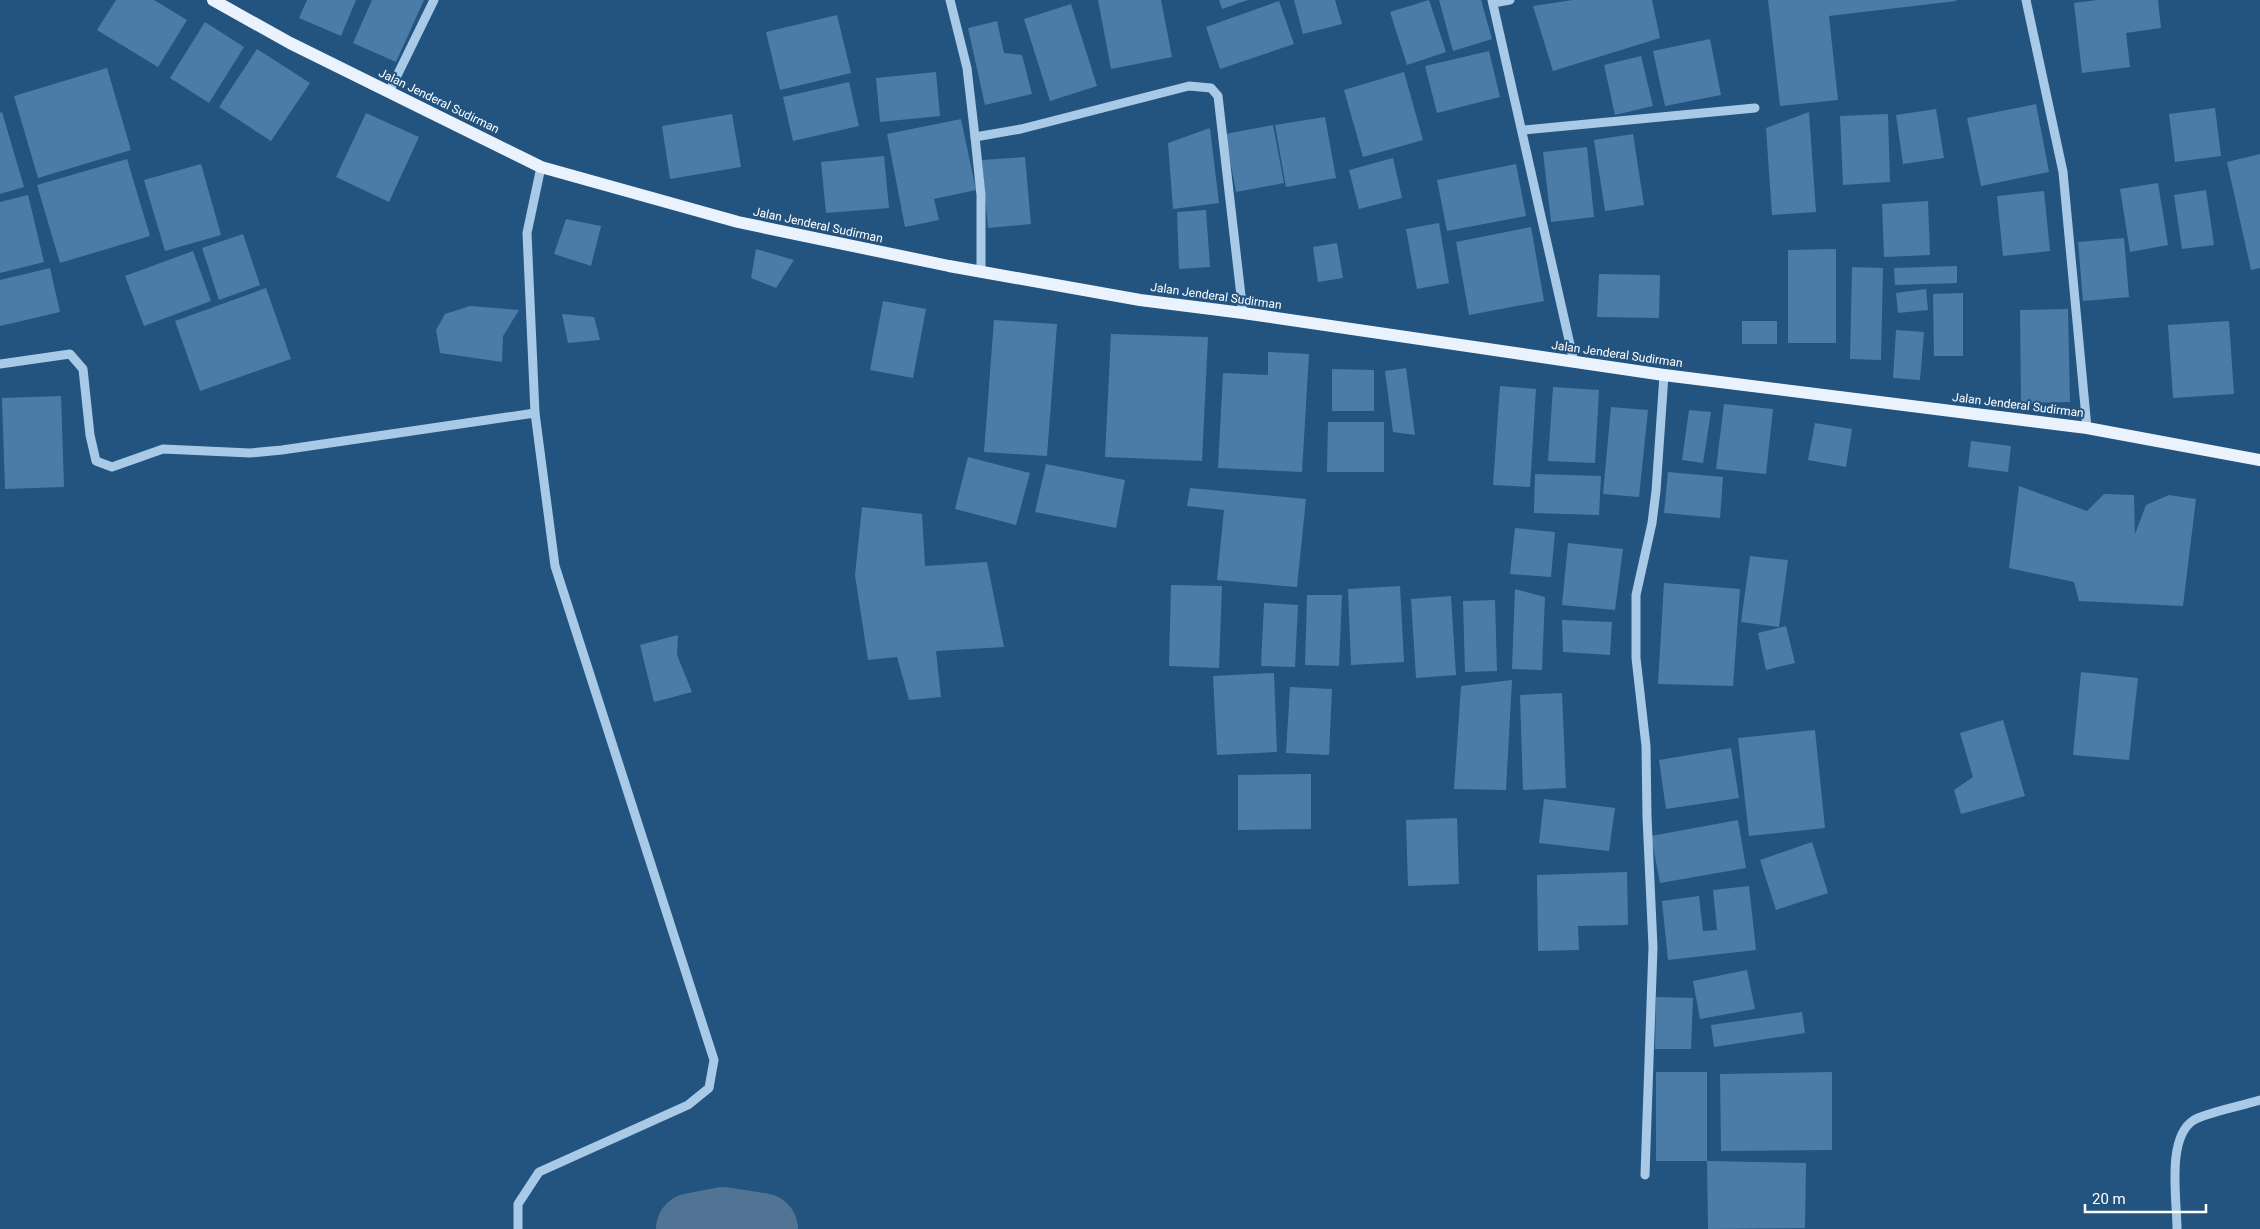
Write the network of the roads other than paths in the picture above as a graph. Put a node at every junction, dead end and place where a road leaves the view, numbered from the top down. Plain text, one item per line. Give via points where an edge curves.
1 (213, 0) edge
2 (434, 0) edge
3 (950, 0) edge
4 (1510, 0) edge
5 (2026, 0) edge
6 (1493, 1) edge
7 (389, 92) junction
8 (1755, 108) dead end
9 (1523, 130) junction
10 (975, 137) junction
11 (541, 167) junction
12 (981, 272) junction
13 (1244, 313) junction
14 (1574, 362) junction
15 (0, 364) edge
16 (1664, 375) junction
17 (535, 413) junction
18 (2087, 428) junction
19 (2260, 460) edge
20 (2260, 1100) edge
21 (1646, 1175) dead end
22 (518, 1229) edge
23 (2177, 1229) edge

1 - 7 main road, Jalan Jenderal Sudirman
2 - 7 street
3 - 10 street via 968,68
4 - 6 street
5 - 18 street via 2063,172
6 - 9 street
7 - 11 main road, Jalan Jenderal Sudirman
8 - 9 street
9 - 14 street
10 - 12 street via 981,195
10 - 13 street via 1021,129 1189,86 1211,88 1218,96
11 - 12 main road, Jalan Jenderal Sudirman via 738,222
11 - 17 street via 527,233
12 - 13 main road, Jalan Jenderal Sudirman via 1140,300
13 - 14 main road, Jalan Jenderal Sudirman
14 - 16 main road, Jalan Jenderal Sudirman
15 - 17 street via 70,354 83,369 96,461 112,467 163,449 250,453 282,450
16 - 18 main road, Jalan Jenderal Sudirman
16 - 21 street via 1656,491 1636,595 1636,658 1646,746 1653,947
17 - 22 street via 555,566 714,1060 709,1088 688,1105 539,1172 518,1204
18 - 19 main road, Jalan Jenderal Sudirman
20 - 23 street via 2194,1119 2181,1132 2176,1151

